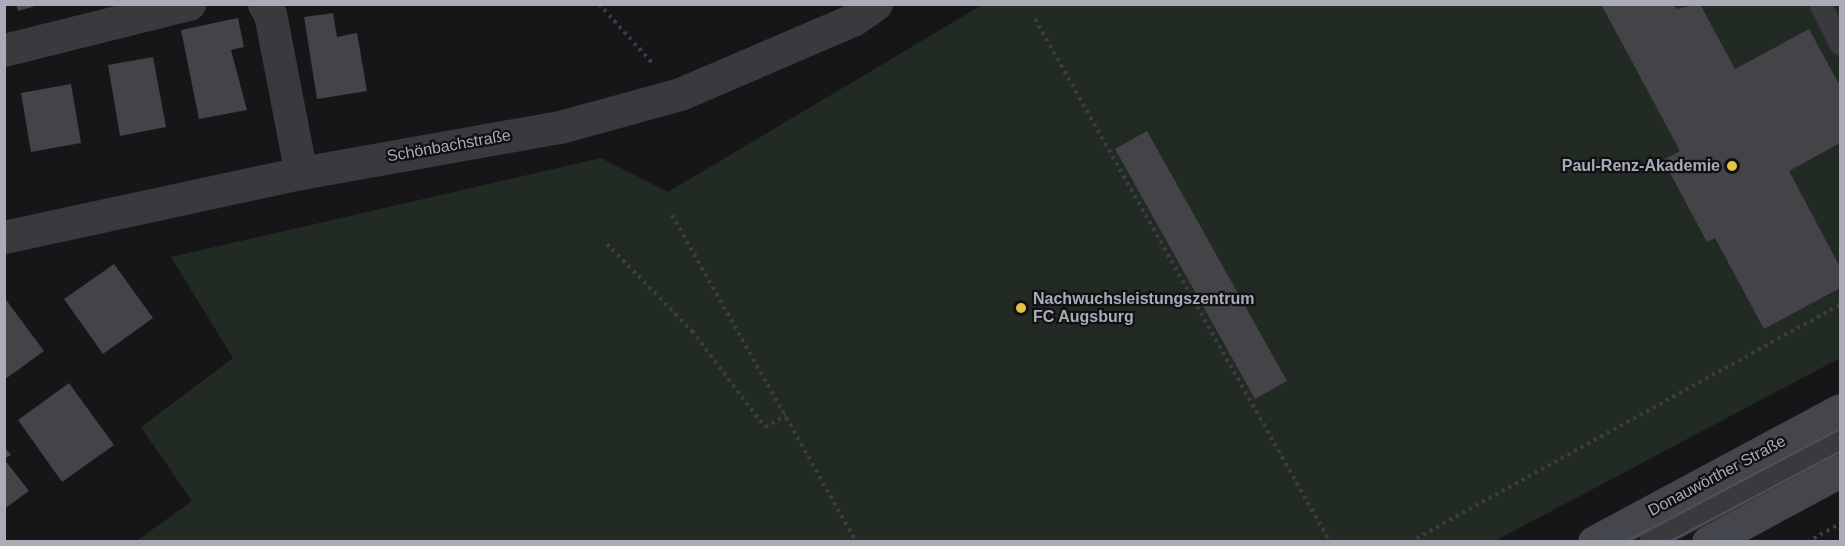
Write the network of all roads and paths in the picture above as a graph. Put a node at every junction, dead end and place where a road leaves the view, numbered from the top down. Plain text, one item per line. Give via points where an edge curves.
1 (189, 4) edge
2 (264, 4) edge
3 (599, 4) edge
4 (876, 4) edge
5 (1820, 4) edge
6 (1035, 19) dead end
7 (1840, 44) edge
8 (4, 50) edge
9 (680, 94) junction
10 (301, 173) junction
11 (672, 215) dead end
12 (4, 237) edge
13 (607, 244) dead end
14 (1839, 307) edge
15 (1840, 316) edge
16 (1840, 410) edge
17 (786, 416) junction
18 (1840, 442) edge
19 (1840, 471) edge
20 (1840, 524) edge
21 (856, 542) edge
22 (1330, 542) edge
23 (1410, 542) edge
24 (1594, 542) edge
25 (1650, 542) edge
26 (1708, 542) edge
27 (1807, 542) edge

1 - 8 street
2 - 10 street via 270,14
3 - 9 path
4 - 9 street, Schönbachstraße via 853,20
5 - 7 lane
6 - 22 path
9 - 10 street, Schönbachstraße via 560,127
10 - 12 street, Schönbachstraße
11 - 17 path
13 - 17 path via 692,331 765,427
14 - 15 path
14 - 23 path
16 - 24 main road, Donauwörther Straße
17 - 21 path
18 - 25 lane
19 - 26 main road
20 - 27 path

